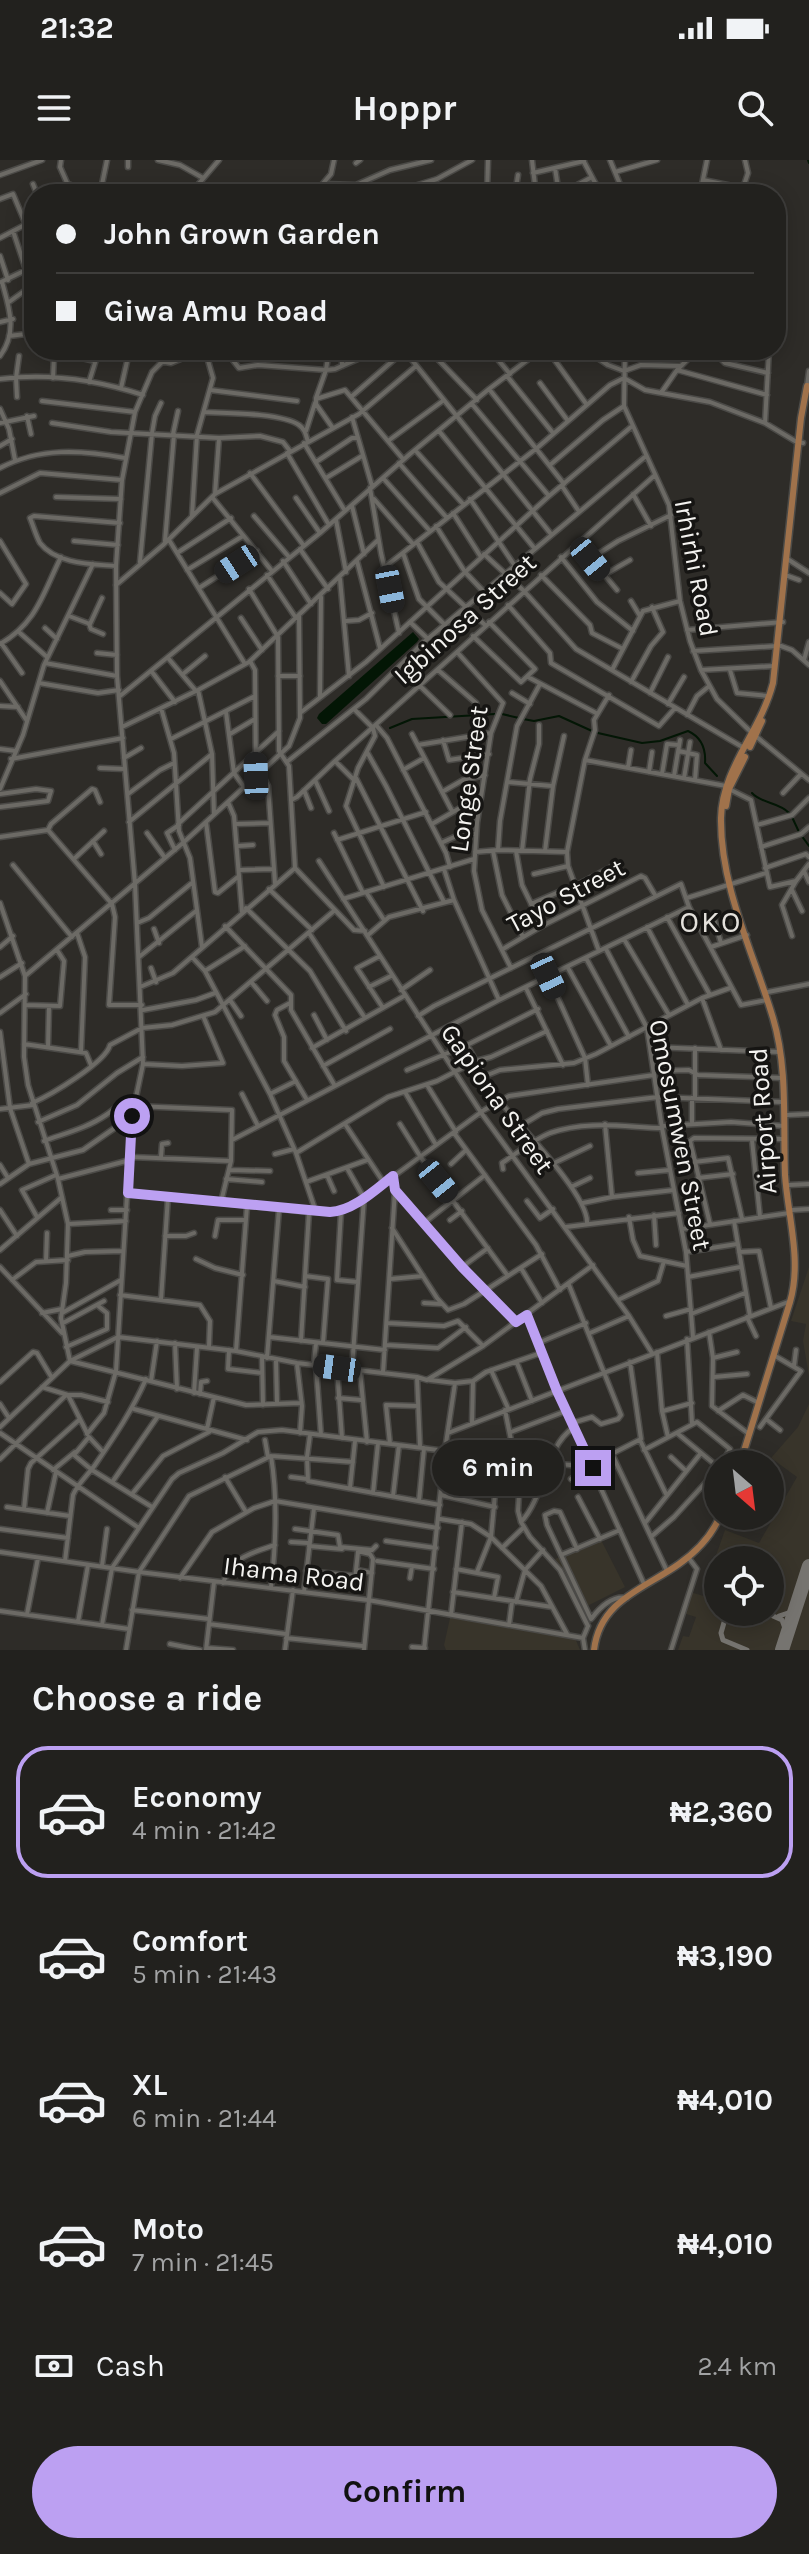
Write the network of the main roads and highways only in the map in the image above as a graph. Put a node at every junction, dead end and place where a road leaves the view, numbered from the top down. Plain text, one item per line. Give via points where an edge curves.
1 (807, 386) edge
2 (801, 443) junction
3 (781, 623) junction
4 (779, 646) junction
5 (754, 734) junction
6 (728, 788) junction
7 (732, 884) junction
8 (768, 996) junction
9 (791, 1212) junction
10 (780, 1342) junction
11 (745, 1450) edge
12 (746, 1450) edge
13 (715, 1530) edge
14 (689, 1558) junction
15 (626, 1597) junction
16 (596, 1650) edge

1 - 2 main road
2 - 3 main road
2 - 3 main road
3 - 4 main road
4 - 5 main road via 770,696
4 - 5 main road via 776,687
5 - 6 main road, Airport Road
5 - 6 main road, Airport Road
6 - 7 main road, Airport Road via 725,823
7 - 8 main road, Airport Road
7 - 8 main road, Airport Road
8 - 9 main road, Airport Road via 781,1052
8 - 9 main road, Airport Road via 783,1047
9 - 10 main road, Airport Road via 796,1274
9 - 10 main road, Airport Road via 800,1276
10 - 11 main road, Airport Road
10 - 12 main road, Airport Road
13 - 14 main road
14 - 15 main road
14 - 15 main road
15 - 16 main road via 608,1619

